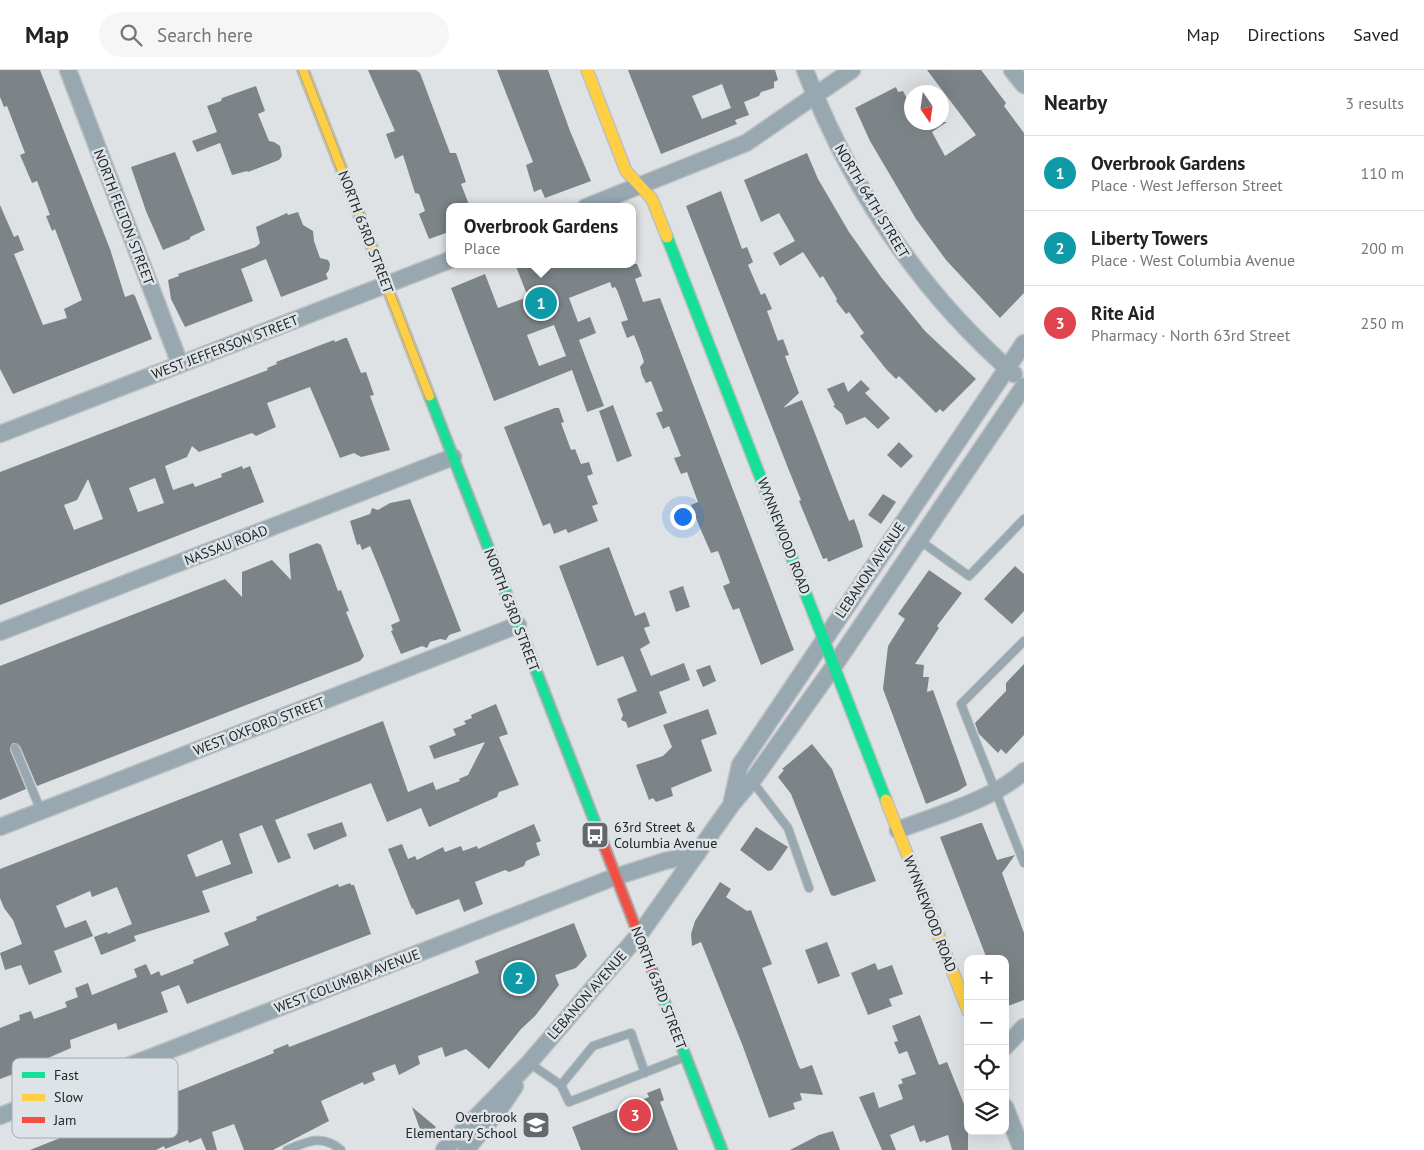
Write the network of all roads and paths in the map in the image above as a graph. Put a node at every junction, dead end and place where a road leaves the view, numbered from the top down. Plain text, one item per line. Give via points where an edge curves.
1 (68, 70) edge
2 (303, 70) edge
3 (587, 70) edge
4 (805, 70) edge
5 (852, 70) edge
6 (1012, 70) edge
7 (1024, 85) edge
8 (815, 95) junction
9 (640, 186) junction
10 (596, 203) edge
11 (446, 262) edge
12 (386, 285) junction
13 (1024, 343) edge
14 (180, 364) junction
15 (1008, 368) junction
16 (1024, 384) edge
17 (2, 429) edge
18 (453, 457) junction
19 (936, 474) junction
20 (955, 487) junction
21 (1024, 519) edge
22 (919, 540) junction
23 (518, 625) junction
24 (0, 632) edge
25 (824, 638) junction
26 (1024, 641) edge
27 (834, 666) junction
28 (15, 748) dead end
29 (1024, 771) edge
30 (752, 781) junction
31 (994, 792) junction
32 (732, 804) junction
33 (41, 811) junction
34 (0, 827) edge
35 (898, 830) junction
36 (697, 854) junction
37 (1024, 863) edge
38 (616, 877) junction
39 (809, 888) dead end
40 (638, 935) junction
41 (964, 1001) edge
42 (1024, 1027) edge
43 (1007, 1045) edge
44 (686, 1057) junction
45 (149, 1058) edge
46 (529, 1063) junction
47 (645, 1072) junction
48 (561, 1085) junction
49 (12, 1111) edge
50 (0, 1116) edge
51 (1009, 1118) edge
52 (287, 1150) edge
53 (341, 1150) edge
54 (444, 1150) edge
55 (466, 1150) edge
56 (722, 1150) edge
57 (1022, 1150) edge

1 - 14 street, NORTH FELTON STREET
2 - 12 main road, NORTH 63RD STREET
3 - 9 main road, WYNNEWOOD ROAD via 626,171
4 - 8 street, NORTH 64TH STREET
5 - 8 street
6 - 7 street
8 - 9 street via 746,143
8 - 15 street, NORTH 64TH STREET via 854,176 889,234 939,299
9 - 10 street
9 - 25 main road, WYNNEWOOD ROAD via 652,198
11 - 12 street, WEST JEFFERSON STREET
12 - 14 street, WEST JEFFERSON STREET
12 - 18 main road, NORTH 63RD STREET
13 - 15 street, LEBANON AVENUE
14 - 17 street, WEST JEFFERSON STREET
15 - 16 street, NORTH 64TH STREET
15 - 19 street, LEBANON AVENUE
16 - 20 street, LEBANON AVENUE
18 - 23 main road, NORTH 63RD STREET
18 - 24 street, NASSAU ROAD
19 - 20 street
19 - 25 street, LEBANON AVENUE
20 - 22 street, LEBANON AVENUE
21 - 22 lane via 969,576
22 - 27 street, LEBANON AVENUE
23 - 33 street, WEST OXFORD STREET
23 - 38 main road, NORTH 63RD STREET
25 - 27 main road, WYNNEWOOD ROAD
25 - 32 street, LEBANON AVENUE via 740,765
26 - 31 lane via 961,704
27 - 30 street, LEBANON AVENUE
27 - 35 main road, WYNNEWOOD ROAD
28 - 33 lane
29 - 31 street
30 - 32 street, LEBANON AVENUE
30 - 39 lane via 788,828
31 - 35 street
31 - 37 lane
32 - 36 street, LEBANON AVENUE
33 - 34 street, WEST OXFORD STREET
35 - 41 main road, WYNNEWOOD ROAD
36 - 38 street, WEST COLUMBIA AVENUE
36 - 40 street, LEBANON AVENUE
38 - 40 main road, NORTH 63RD STREET
38 - 45 street, WEST COLUMBIA AVENUE
40 - 44 main road, NORTH 63RD STREET
40 - 46 street, LEBANON AVENUE
42 - 43 street
44 - 47 lane
44 - 56 main road, NORTH 63RD STREET
46 - 48 lane
46 - 54 street, LEBANON AVENUE
46 - 55 street, LEBANON AVENUE via 502,1107
47 - 48 lane via 569,1102
47 - 48 lane via 631,1033 594,1046
49 - 50 street, WEST COLUMBIA AVENUE
51 - 57 street
52 - 53 lane via 323,1140 330,1141

